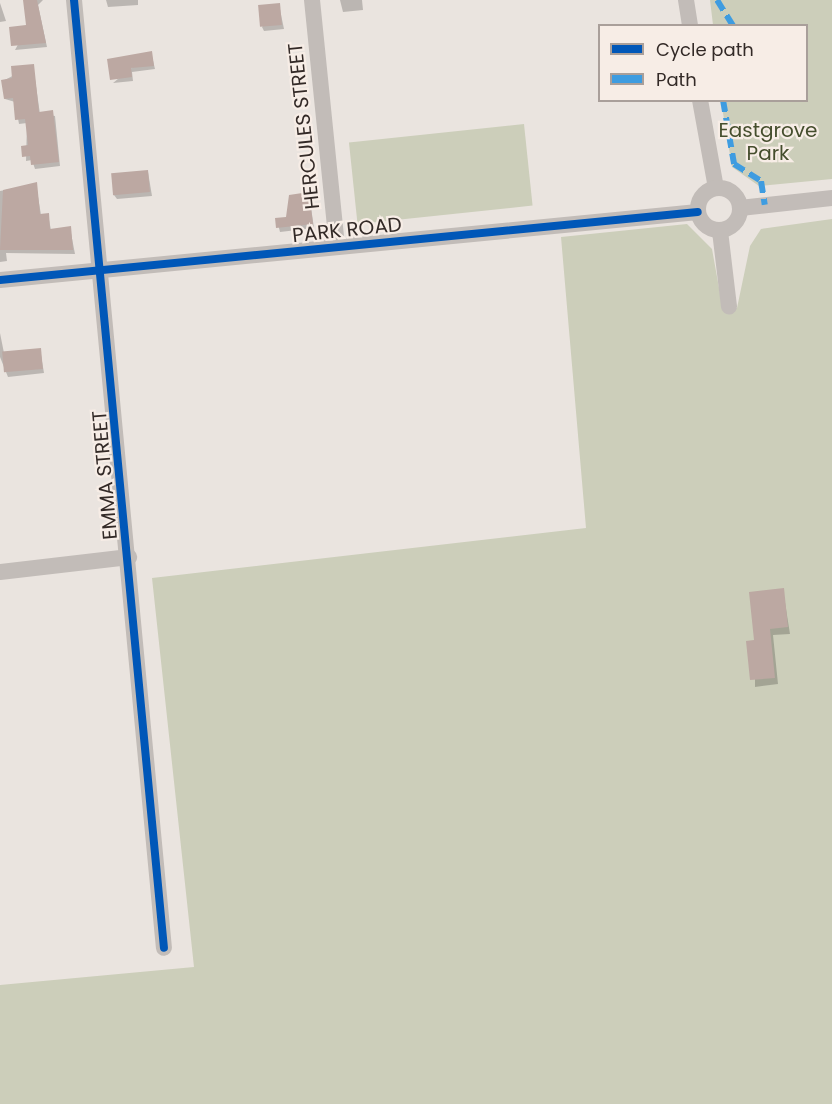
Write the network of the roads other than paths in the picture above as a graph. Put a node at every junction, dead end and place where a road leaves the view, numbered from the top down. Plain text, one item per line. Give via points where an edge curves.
1 (74, 0) edge
2 (312, 0) edge
3 (687, 0) edge
4 (690, 24) edge
5 (700, 102) edge
6 (716, 188) junction
7 (832, 198) edge
8 (740, 208) junction
9 (698, 212) junction
10 (720, 231) junction
11 (337, 247) junction
12 (100, 270) junction
13 (0, 280) edge
14 (729, 306) dead end
15 (129, 557) junction
16 (0, 572) edge
17 (164, 948) dead end

1 - 12 street, EMMA STREET
2 - 11 street, HERCULES STREET
3 - 4 street
5 - 6 street
6 - 8 street via 732,193
6 - 9 street via 703,195
7 - 8 street
8 - 10 street via 735,223
9 - 10 street via 706,227
9 - 11 street, PARK ROAD
10 - 14 street
11 - 12 street, PARK ROAD
12 - 13 street, PARK ROAD
12 - 15 street, EMMA STREET
15 - 16 street
15 - 17 street, EMMA STREET

